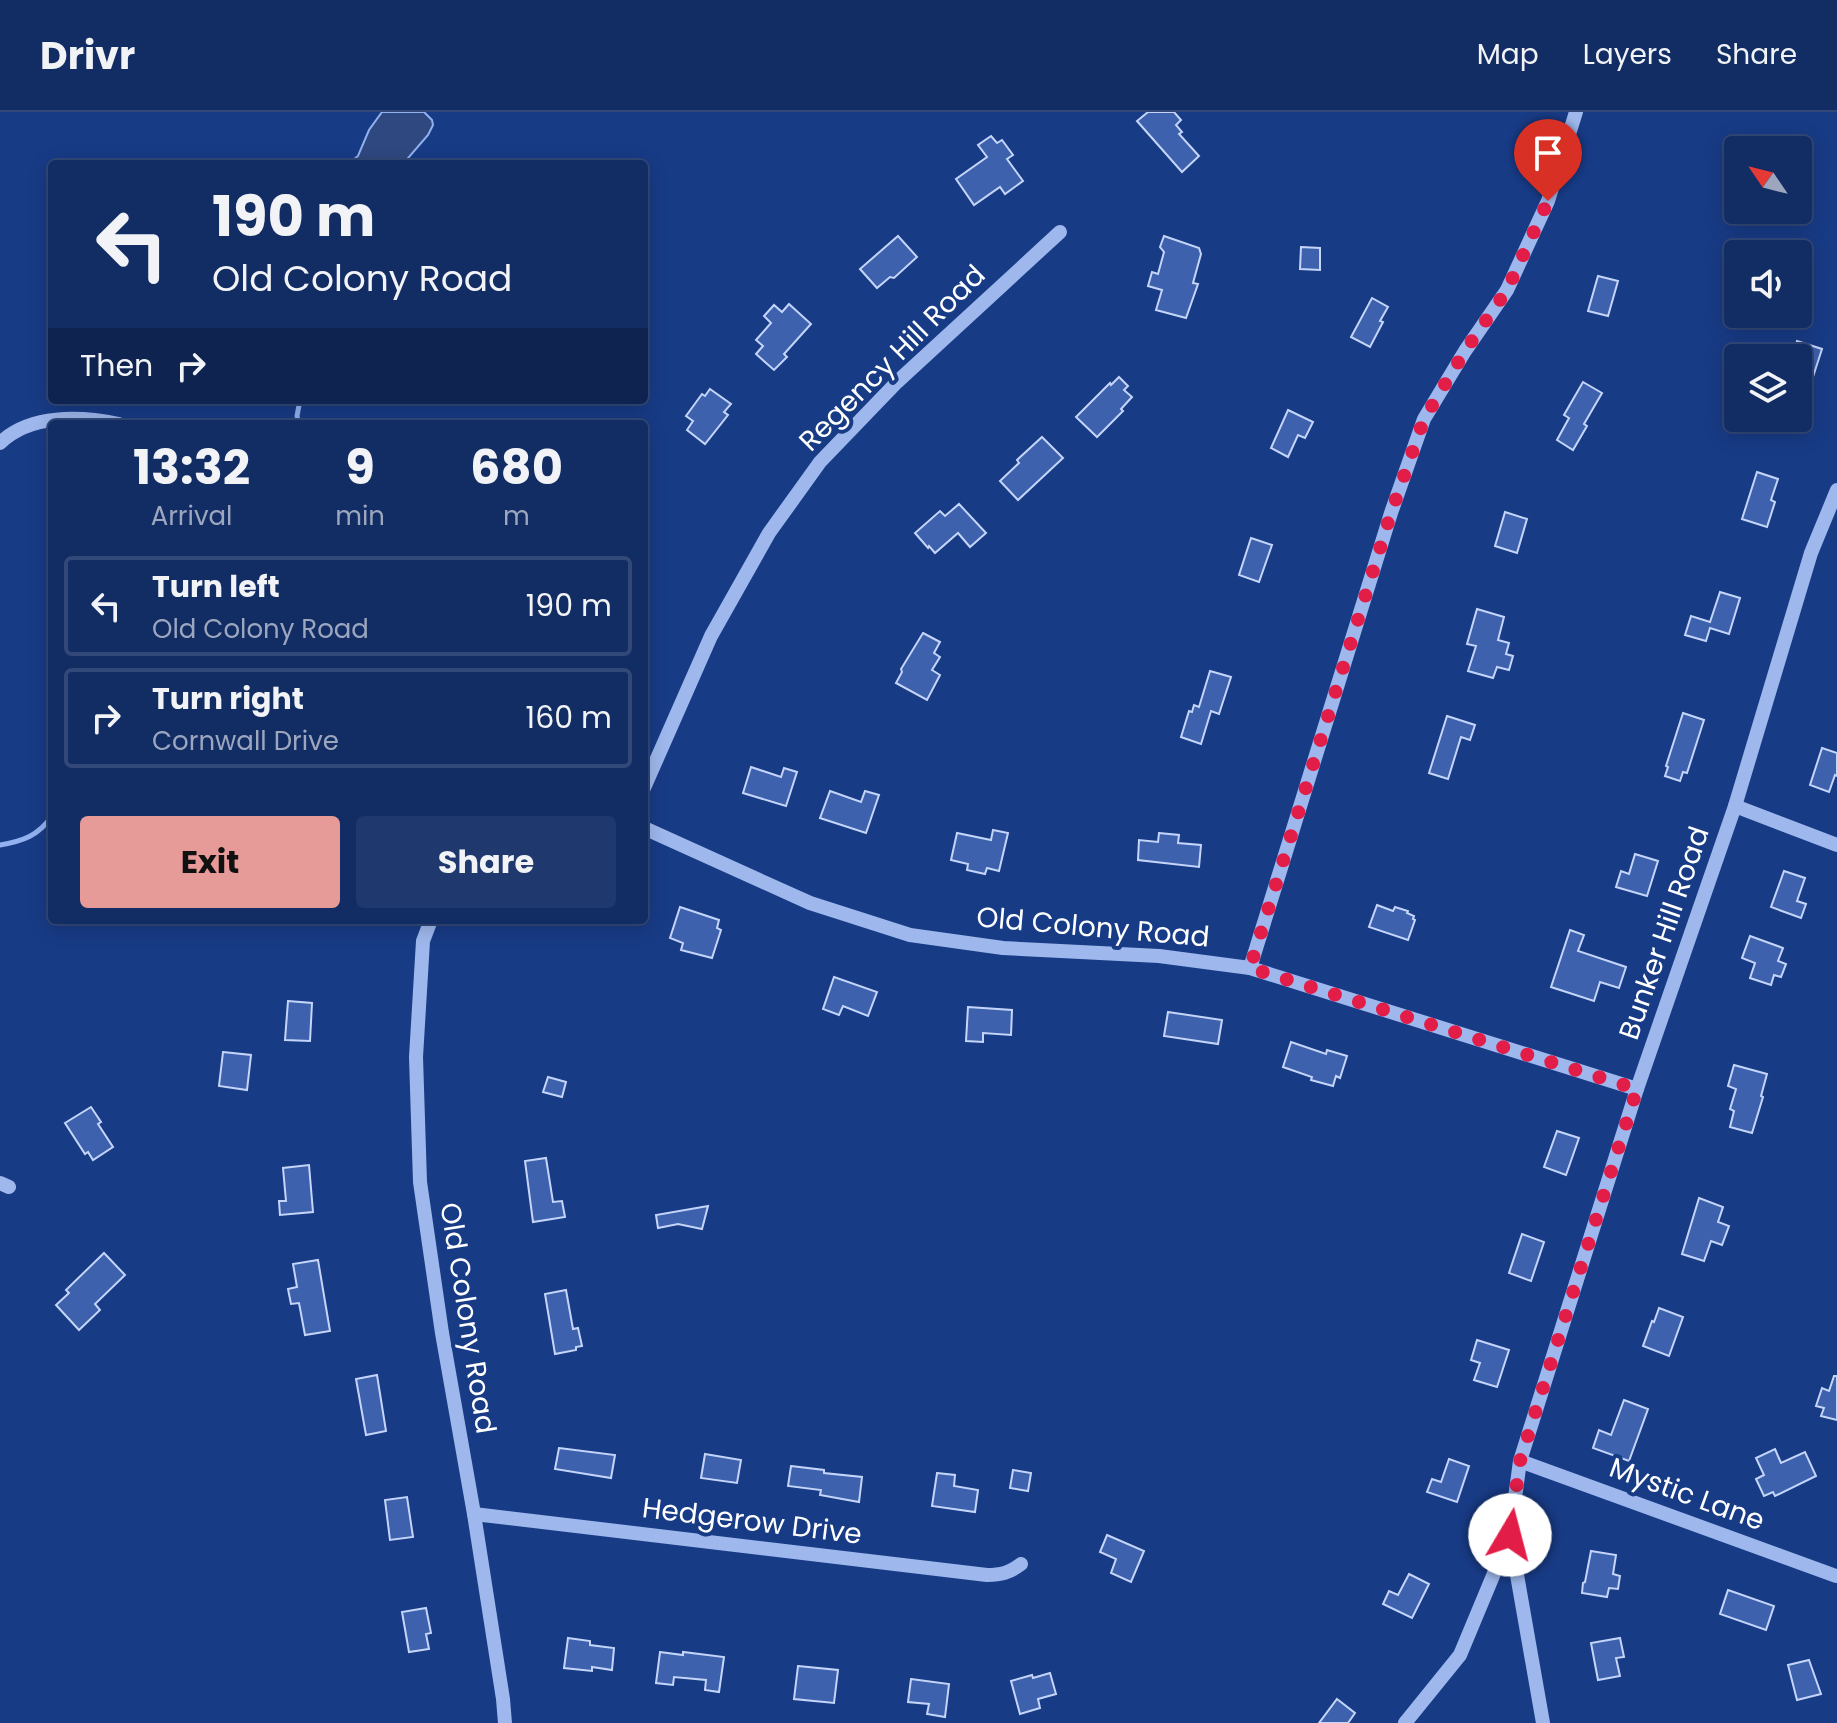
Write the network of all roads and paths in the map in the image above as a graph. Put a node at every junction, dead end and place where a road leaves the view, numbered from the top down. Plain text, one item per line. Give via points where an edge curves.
1 (1576, 112) edge
2 (1060, 232) dead end
3 (53, 420) edge
4 (98, 420) edge
5 (48, 421) edge
6 (0, 443) edge
7 (1837, 490) edge
8 (648, 779) edge
9 (1735, 806) junction
10 (648, 830) edge
11 (1837, 845) edge
12 (429, 924) edge
13 (1250, 968) junction
14 (1637, 1089) junction
15 (1520, 1461) junction
16 (474, 1514) junction
17 (1510, 1535) junction
18 (1021, 1564) dead end
19 (1837, 1576) edge
20 (505, 1723) edge
21 (1405, 1723) edge
22 (1543, 1723) edge

1 - 13 street via 1548,201 1507,290 1424,419
2 - 8 street, Regency Hill Road via 897,382 820,462 769,533 711,636
3 - 4 street
5 - 6 street
7 - 9 street, Bunker Hill Road via 1811,553
9 - 11 street
9 - 14 street, Bunker Hill Road
10 - 13 street, Old Colony Road via 810,903 910,935
12 - 16 street, Old Colony Road via 423,941 416,1057 420,1182
13 - 14 street, Old Colony Road
14 - 15 street, Bunker Hill Road
15 - 17 street, Bunker Hill Road
15 - 19 street, Mystic Lane
16 - 18 street, Hedgerow Drive via 987,1575 1011,1572
16 - 20 street, Old Colony Road
17 - 21 street via 1460,1655
17 - 22 street, Bunker Hill Road

